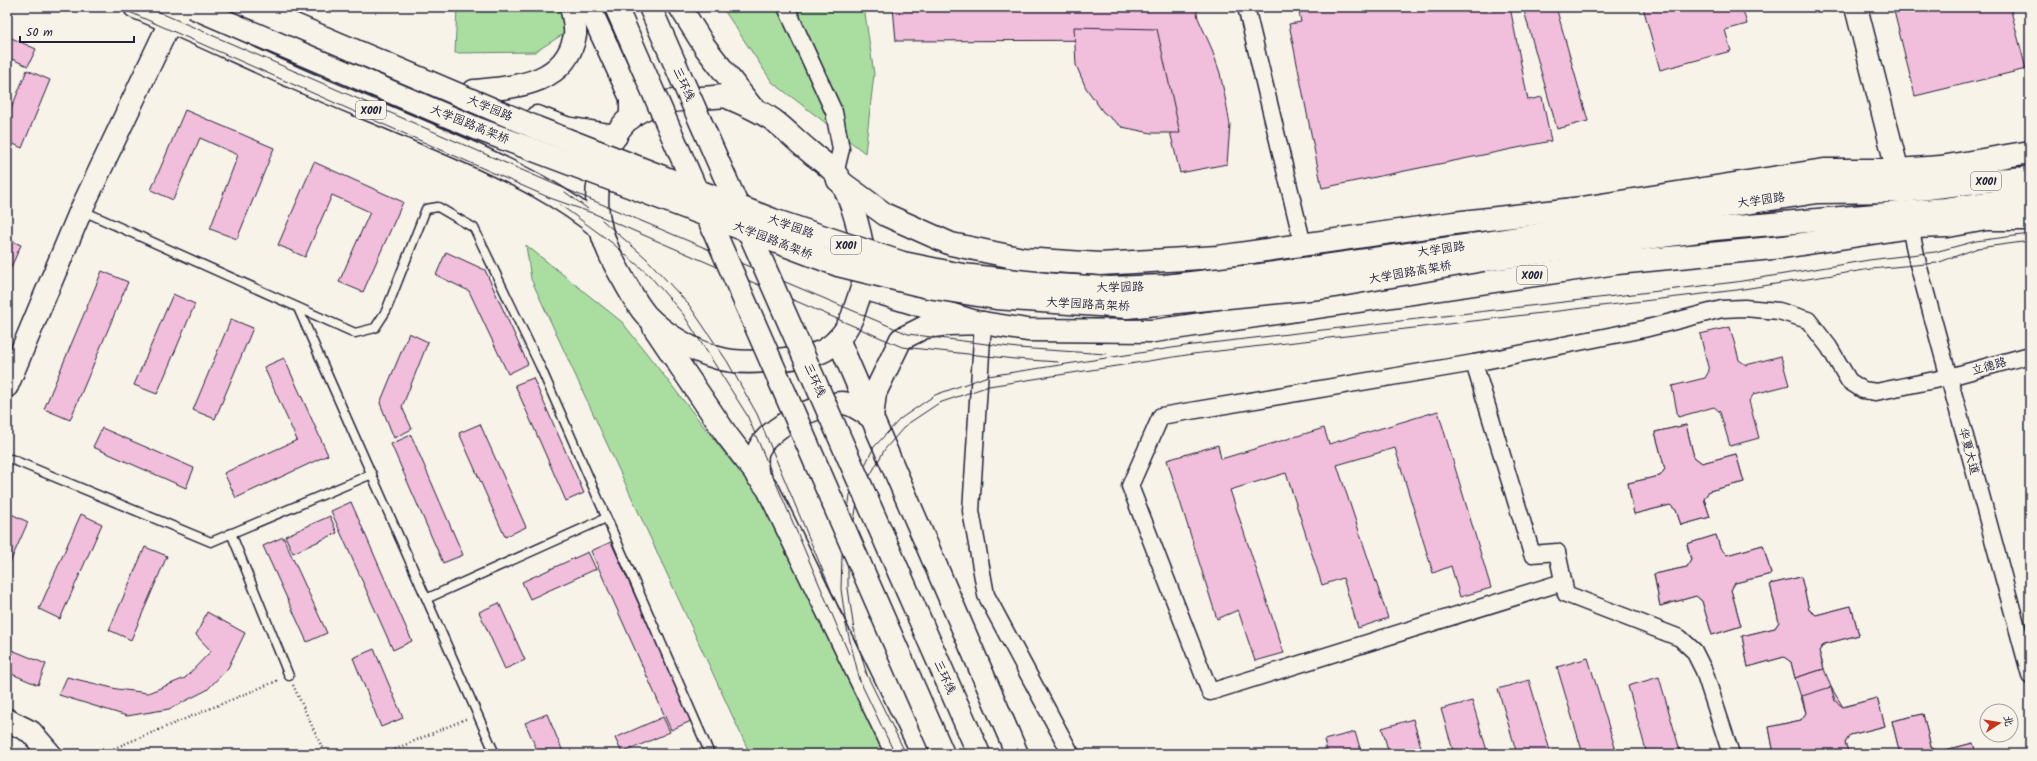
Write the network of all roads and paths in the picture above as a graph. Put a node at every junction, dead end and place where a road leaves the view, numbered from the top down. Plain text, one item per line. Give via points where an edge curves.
1 (135, 7) edge
2 (192, 7) edge
3 (252, 7) edge
4 (276, 7) edge
5 (572, 7) edge
6 (589, 7) edge
7 (616, 7) edge
8 (650, 7) edge
9 (680, 7) edge
10 (786, 7) edge
11 (1246, 7) edge
12 (1856, 7) edge
13 (178, 14) edge
14 (474, 91) junction
15 (752, 108) junction
16 (631, 118) junction
17 (616, 136) junction
18 (2030, 152) edge
19 (1898, 170) junction
20 (837, 177) junction
21 (2030, 178) edge
22 (2030, 197) edge
23 (81, 210) junction
24 (1906, 210) junction
25 (1489, 219) junction
26 (2030, 219) edge
27 (600, 228) junction
28 (1564, 240) junction
29 (1303, 246) junction
30 (1481, 252) junction
31 (1617, 262) junction
32 (863, 288) junction
33 (298, 308) junction
34 (646, 315) junction
35 (983, 323) junction
36 (838, 339) junction
37 (2030, 355) edge
38 (1474, 363) junction
39 (1949, 377) junction
40 (7, 386) edge
41 (872, 418) junction
42 (11, 459) dead end
43 (372, 474) junction
44 (757, 476) junction
45 (606, 518) junction
46 (231, 533) junction
47 (1563, 582) junction
48 (428, 598) junction
49 (2030, 675) edge
50 (289, 676) junction
51 (478, 713) junction
52 (7, 720) edge
53 (110, 750) dead end
54 (708, 753) edge
55 (50, 754) edge
56 (325, 754) edge
57 (384, 754) edge
58 (495, 754) edge
59 (897, 754) edge
60 (942, 754) edge
61 (979, 754) edge
62 (1017, 754) edge
63 (1071, 754) edge
64 (1731, 754) edge

1 - 13 main road, X001
2 - 30 main road, 大学园路高架桥, bridge via 486,131 838,264 928,287 996,298 1127,307 1329,287
3 - 30 main road, 大学园路 / X001, bridge via 537,128 773,220 903,263 954,273 1055,285 1110,288 1165,286
4 - 14 main road, 大学园路
5 - 14 main road via 575,33 570,51 560,66 544,77 522,86
6 - 16 main road via 631,98
7 - 60 main road, bridge
8 - 61 main road, 三环线, bridge
9 - 15 main road via 705,47
10 - 20 street via 834,112 841,149
11 - 29 street
12 - 19 main road
13 - 23 main road
13 - 27 main road, X001 via 264,66 431,135 540,186
14 - 17 main road, 大学园路 via 566,128
15 - 16 main road via 725,96 672,102 642,110
15 - 20 main road via 776,122
16 - 17 main road via 622,124
17 - 27 main road via 603,162 597,190
18 - 19 main road
19 - 24 main road
19 - 25 main road via 1824,170 1582,208
20 - 29 main road via 886,215 951,244 1023,259 1100,264 1218,257
20 - 32 main road via 861,236 865,260
21 - 24 main road, 大学园路 / X001 via 1992,180
22 - 24 main road via 1946,209
23 - 33 lane
23 - 40 main road
24 - 26 main road via 1948,226 1986,220
24 - 28 main road, 大学园路 / X001 via 1817,192
24 - 31 main road, 大学园路 / X001 via 1782,247
24 - 39 street, 华夏大道 via 1915,254
25 - 28 main road
25 - 29 main road
27 - 34 main road via 608,254
28 - 30 main road, 大学园路
28 - 31 main road
31 - 35 main road, 大学园路 / X001 via 1154,332 1027,330
32 - 35 main road, 大学园路 / X001 via 938,312
32 - 36 main road via 853,316
33 - 43 lane
33 - 45 lane via 355,333 375,328 386,311 426,209 438,207 474,228 540,366
34 - 36 main road via 665,331 692,347 718,359 739,362 790,359 818,354
34 - 44 main road
35 - 41 main road via 925,327 901,339 875,393
35 - 63 street via 971,511 986,595
36 - 41 main road
37 - 39 street, 立德路
38 - 39 street, 立德路 via 1644,330 1722,309 1744,308 1779,311 1808,320 1829,347 1849,381 1863,390 1876,392
38 - 47 street via 1532,554 1557,552
38 - 47 street, 立德路 via 1161,416 1130,486 1210,692
39 - 49 street, 华夏大道
41 - 44 main road via 855,407 842,403 788,421 773,430 757,453
41 - 62 main road
42 - 46 lane via 211,542
43 - 46 lane
43 - 48 lane
44 - 59 main road via 768,490
45 - 48 lane
45 - 54 lane
46 - 50 lane
47 - 64 street via 1566,594 1680,638 1694,651 1704,670
48 - 51 lane
50 - 53 path
50 - 56 path
51 - 57 path
51 - 58 lane
52 - 55 main road via 31,732

